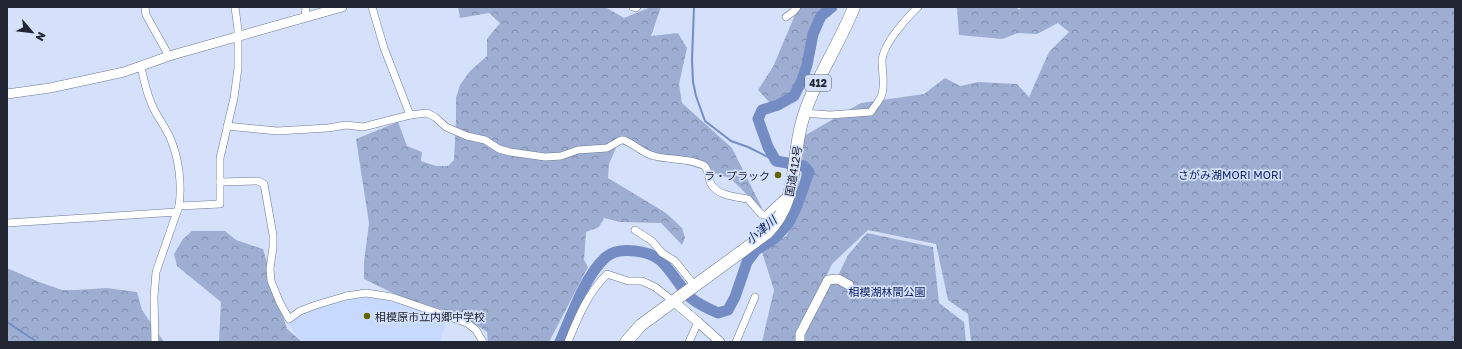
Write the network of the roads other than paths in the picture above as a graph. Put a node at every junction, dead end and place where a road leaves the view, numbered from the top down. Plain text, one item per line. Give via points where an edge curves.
1 (145, 7) edge
2 (235, 7) edge
3 (306, 7) edge
4 (342, 7) edge
5 (372, 7) edge
6 (633, 7) edge
7 (637, 7) edge
8 (797, 7) edge
9 (854, 7) edge
10 (918, 7) edge
11 (305, 17) junction
12 (786, 17) dead end
13 (238, 36) junction
14 (169, 56) junction
15 (141, 66) junction
16 (7, 94) edge
17 (804, 114) junction
18 (410, 115) junction
19 (227, 126) junction
20 (220, 182) junction
21 (789, 197) junction
22 (178, 209) junction
23 (7, 223) edge
24 (635, 230) dead end
25 (849, 285) dead end
26 (685, 292) junction
27 (755, 297) dead end
28 (698, 322) junction
29 (155, 342) edge
30 (483, 342) edge
31 (568, 342) edge
32 (626, 342) edge
33 (689, 342) edge
34 (720, 342) edge
35 (736, 342) edge
36 (800, 342) edge

1 - 14 street via 146,15
2 - 13 street
3 - 11 street
4 - 11 street
5 - 18 street via 387,56
6 - 7 street
8 - 12 street
9 - 17 highway, 国道412号 / 412
10 - 17 street via 904,21 885,50 882,69 883,92 871,112
11 - 13 street
13 - 14 street
13 - 19 street via 236,88
14 - 15 street
15 - 16 street via 99,78
15 - 22 street via 155,112 175,151 180,187
17 - 21 highway, 国道412号 / 412
18 - 19 street via 363,127 346,125 277,131
18 - 21 street via 427,113 446,127 485,140 499,149 545,158 578,150 607,148 624,140 650,155 701,165 708,170 712,184 717,190 748,199 763,215
19 - 20 street via 220,158
20 - 22 street via 220,204
20 - 30 street via 258,181 264,184 273,235 271,282 289,319 300,311 326,302 356,294 376,294 397,298 466,323 476,330
21 - 26 highway, 国道412号 / 412 via 775,224 766,233
22 - 23 street
22 - 29 street via 156,272
24 - 26 street via 675,261
25 - 36 street via 838,279 828,280 800,334
26 - 28 street
26 - 31 street via 608,274 581,310
26 - 32 highway, 国道412号 / 412 via 641,325
27 - 35 street
28 - 33 street
28 - 34 street

